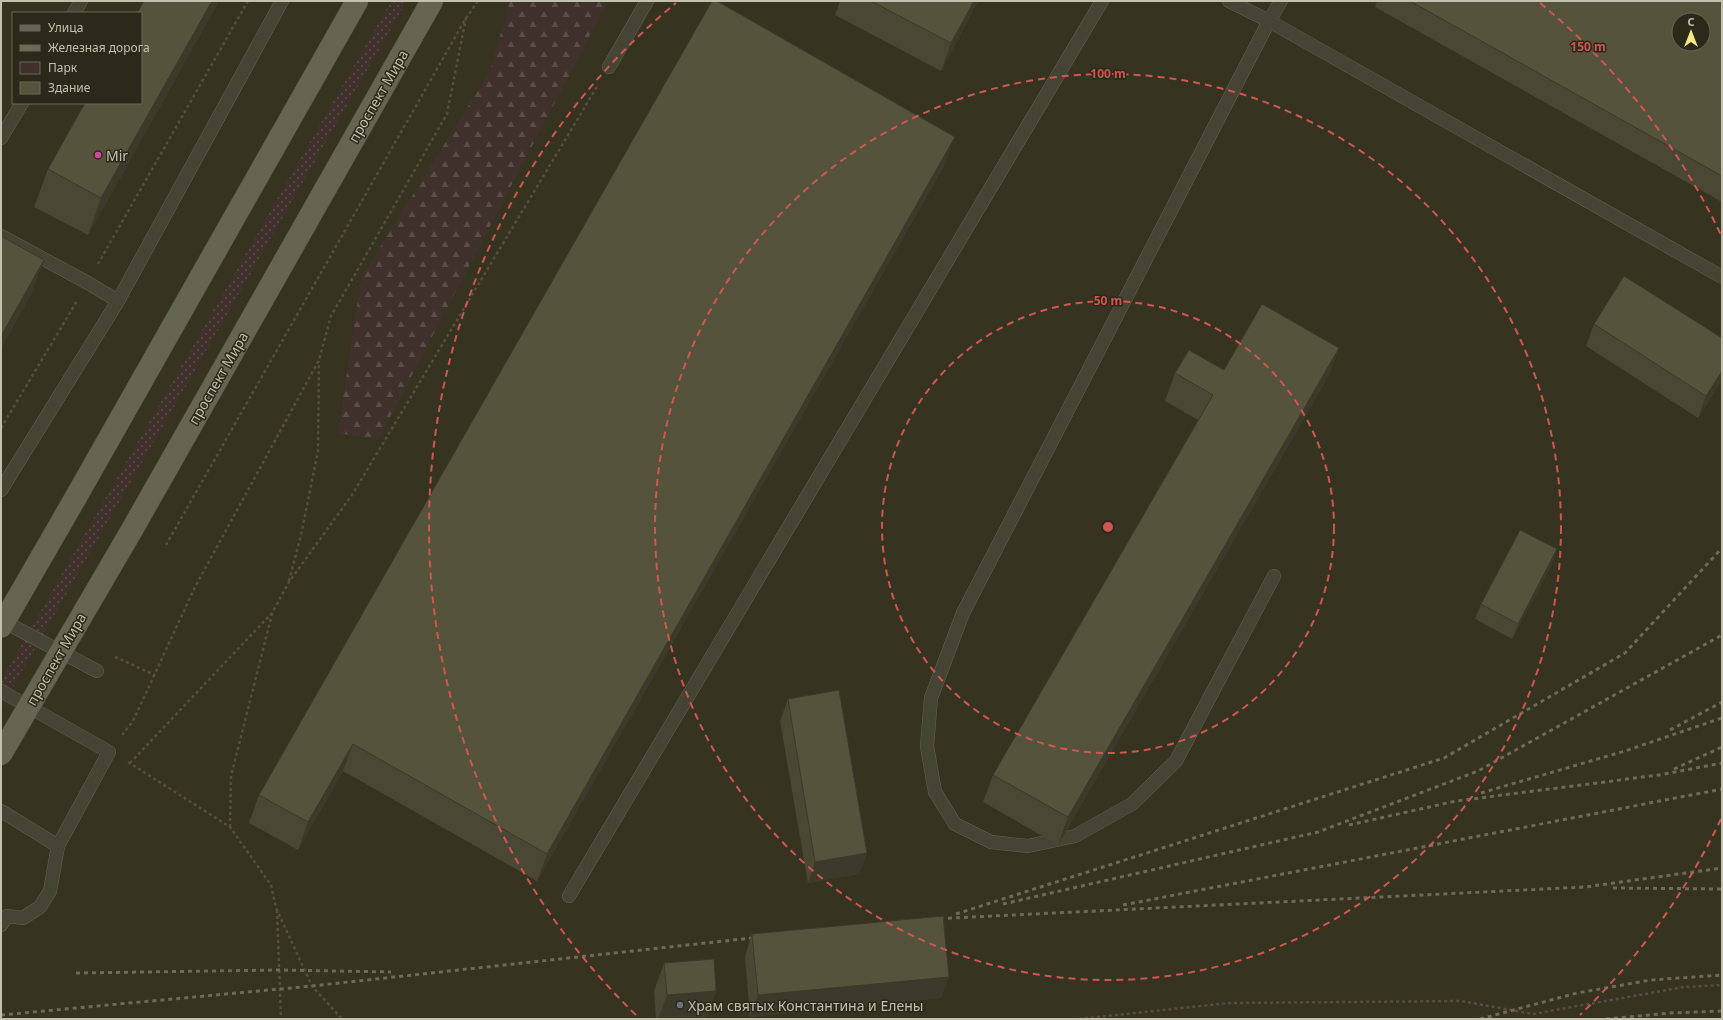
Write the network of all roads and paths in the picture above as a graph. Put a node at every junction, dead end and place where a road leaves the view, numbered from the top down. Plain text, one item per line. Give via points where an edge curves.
1 (81, 1) edge
2 (248, 1) edge
3 (282, 1) edge
4 (357, 1) edge
5 (432, 1) edge
6 (478, 1) edge
7 (647, 1) edge
8 (1102, 1) edge
9 (1229, 1) edge
10 (1280, 1) edge
11 (75, 12) edge
12 (466, 18) junction
13 (1269, 21) junction
14 (609, 68) joint
15 (21, 104) edge
16 (1, 138) edge
17 (1, 236) edge
18 (1722, 277) edge
19 (88, 283) junction
20 (118, 301) junction
21 (319, 360) junction
22 (1, 428) edge
23 (1, 490) edge
24 (166, 545) dead end
25 (1274, 576) dead end
26 (289, 582) junction
27 (272, 613) junction
28 (1, 620) edge
29 (1, 627) edge
30 (97, 671) joint
31 (155, 675) junction
32 (1, 691) edge
33 (109, 752) junction
34 (1, 754) edge
35 (130, 763) junction
36 (1, 811) edge
37 (230, 827) junction
38 (58, 846) junction
39 (569, 896) dead end
40 (276, 908) junction
41 (3, 918) edge
42 (1722, 985) edge
43 (281, 1019) edge
44 (342, 1019) edge
45 (1079, 1019) edge

1 - 11 lane
2 - 19 path
3 - 20 lane
4 - 29 main road, bridge
5 - 34 main road, проспект Мира, bridge via 133,528
6 - 12 path
7 - 14 lane
8 - 39 lane
9 - 13 lane
10 - 13 lane
12 - 21 path via 447,114 331,316
12 - 24 path
13 - 18 lane
13 - 25 lane via 963,613 931,698 927,746 935,792 955,824 991,842 1028,846 1075,836 1132,804 1176,761
14 - 26 path via 352,495
15 - 16 lane
17 - 19 lane
19 - 20 lane
19 - 22 path
20 - 23 lane
21 - 26 path via 318,451
21 - 31 path via 195,587
26 - 27 path
27 - 35 path
27 - 37 path via 231,776
28 - 30 lane
30 - 31 path via 112,656
31 - 33 path via 133,721
32 - 33 lane
33 - 35 path
33 - 38 lane
35 - 37 path
36 - 38 lane
37 - 40 path via 271,885
38 - 41 lane via 50,891 40,908 23,918
40 - 43 path
40 - 44 path via 312,986
42 - 45 path via 1684,987 1533,1014 1461,1001 1229,1003

